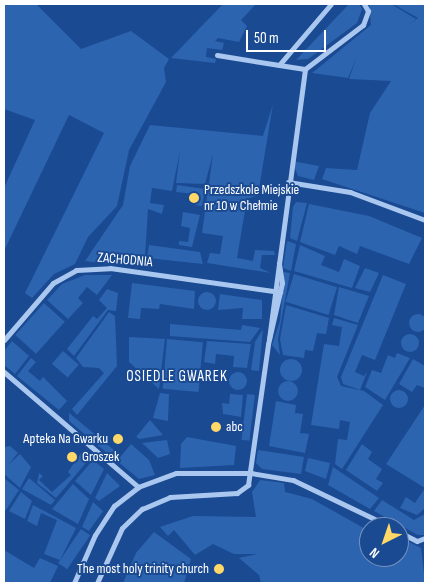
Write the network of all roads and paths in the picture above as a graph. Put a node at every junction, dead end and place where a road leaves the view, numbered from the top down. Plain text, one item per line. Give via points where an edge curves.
1 (331, 4) edge
2 (364, 4) edge
3 (217, 55) dead end
4 (279, 65) junction
5 (305, 69) junction
6 (288, 182) junction
7 (425, 220) edge
8 (279, 263) junction
9 (273, 291) junction
10 (280, 292) junction
11 (269, 339) junction
12 (4, 340) edge
13 (4, 372) edge
14 (251, 473) junction
15 (138, 487) junction
16 (372, 517) edge
17 (409, 535) edge
18 (423, 540) edge
19 (74, 583) edge
20 (97, 583) edge

1 - 4 street
2 - 5 street via 368,11 363,25
3 - 4 street
4 - 5 street
5 - 6 street
6 - 7 street via 350,192
6 - 8 street
8 - 9 street
8 - 10 street
9 - 10 street, ZACHODNIA
9 - 11 street
9 - 12 street, ZACHODNIA via 125,270 87,268 62,276
10 - 11 street
11 - 14 street
13 - 15 street
14 - 15 street via 176,473
14 - 16 street via 312,485
14 - 20 street via 242,492 182,494 137,513 116,539
15 - 19 street via 101,522
17 - 18 street

